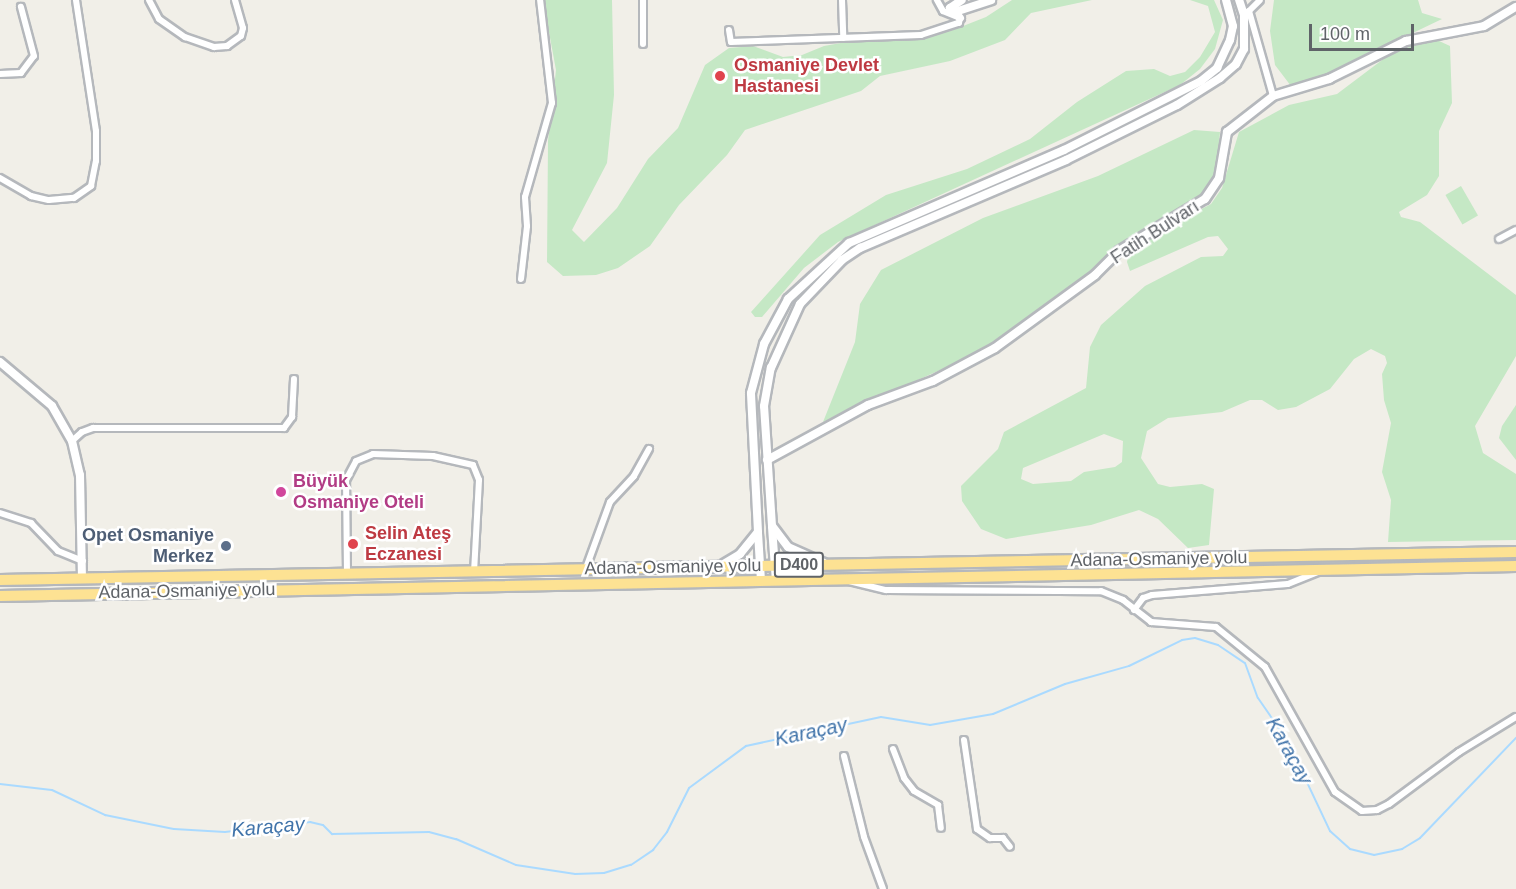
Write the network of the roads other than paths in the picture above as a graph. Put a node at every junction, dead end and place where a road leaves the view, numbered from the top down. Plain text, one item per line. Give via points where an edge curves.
1 (76, 0) edge
2 (149, 0) edge
3 (235, 0) edge
4 (540, 0) edge
5 (643, 0) edge
6 (842, 0) edge
7 (937, 0) edge
8 (962, 0) edge
9 (991, 0) edge
10 (1226, 0) edge
11 (1239, 0) edge
12 (1260, 0) edge
13 (21, 7) dead end
14 (1516, 7) edge
15 (1246, 13) junction
16 (960, 18) junction
17 (729, 30) dead end
18 (843, 38) junction
19 (643, 44) dead end
20 (0, 75) edge
21 (1273, 96) junction
22 (0, 178) edge
23 (1516, 230) edge
24 (1499, 239) dead end
25 (521, 279) dead end
26 (0, 362) edge
27 (294, 379) dead end
28 (72, 441) junction
29 (649, 449) dead end
30 (767, 460) junction
31 (0, 513) edge
32 (772, 526) junction
33 (758, 532) junction
34 (1516, 552) edge
35 (83, 561) junction
36 (775, 564) junction
37 (722, 565) junction
38 (760, 565) junction
39 (830, 565) junction
40 (1516, 566) edge
41 (586, 568) junction
42 (474, 571) junction
43 (1322, 571) junction
44 (346, 573) junction
45 (82, 578) junction
46 (846, 579) junction
47 (0, 580) edge
48 (761, 581) junction
49 (776, 581) junction
50 (0, 596) edge
51 (1134, 610) junction
52 (1516, 717) edge
53 (964, 740) dead end
54 (894, 749) dead end
55 (844, 756) dead end
56 (941, 828) dead end
57 (1010, 847) dead end
58 (883, 889) edge

1 - 22 street via 96,131 91,186 74,198 50,200 31,196
2 - 3 street via 159,19 185,37 214,47 227,46 240,36 243,28
4 - 25 street via 552,103 525,197 527,226
5 - 19 street
6 - 18 street
7 - 16 street via 944,11
8 - 16 street via 950,8
9 - 16 street via 955,12
10 - 33 street via 1233,26 1230,40 1216,68 1201,81 1074,146 849,243 788,299 764,344 751,393
11 - 15 street
12 - 15 street
13 - 20 street via 34,56 21,73
14 - 21 street, Fatih Bulvarı via 1484,26 1406,41 1329,79
15 - 21 street
15 - 30 street via 1244,49 1236,64 1177,105 1066,160 860,248 842,260 800,304 771,368 764,406
16 - 18 street via 951,28 921,35
17 - 18 street via 731,42
21 - 30 street, Fatih Bulvarı via 1227,132 1219,178 1205,199 1119,251 1086,282 995,348 933,381 868,405
23 - 24 street
26 - 28 street via 52,406
27 - 28 street via 292,417 284,428 93,428
28 - 35 street via 80,475
29 - 41 street via 634,476 610,502
30 - 32 street
31 - 35 street via 31,523 58,552
32 - 36 street
32 - 39 street via 788,547
33 - 37 street via 740,554
33 - 38 street
34 - 39 highway, Adana-Osmaniye yolu / D400
35 - 45 street
36 - 38 highway, Adana-Osmaniye yolu / D400
36 - 39 highway, Adana-Osmaniye yolu / D400
36 - 49 street
37 - 38 highway, Adana-Osmaniye yolu / D400
37 - 41 highway, Adana-Osmaniye yolu / D400
38 - 48 street
40 - 43 highway, Adana-Osmaniye yolu / D400
41 - 42 highway, Adana-Osmaniye yolu / D400
42 - 44 highway, Adana-Osmaniye yolu / D400
42 - 44 street via 479,480 473,465 433,456 373,454 356,461 346,480
43 - 46 highway, Adana-Osmaniye yolu / D400
43 - 51 street via 1313,578 1288,584 1152,595 1143,598
44 - 45 highway, Adana-Osmaniye yolu / D400
45 - 47 highway, D400
46 - 49 highway, Adana-Osmaniye yolu / D400
46 - 51 street via 862,587 886,590 1101,591
48 - 49 highway, Adana-Osmaniye yolu / D400
48 - 50 highway, Adana-Osmaniye yolu / D400
51 - 52 street via 1151,622 1216,627 1235,639 1264,667 1335,792 1362,811 1389,804 1459,752
53 - 57 street via 977,829 990,838 1003,838
54 - 56 street via 909,785 938,806
55 - 58 street via 864,837

